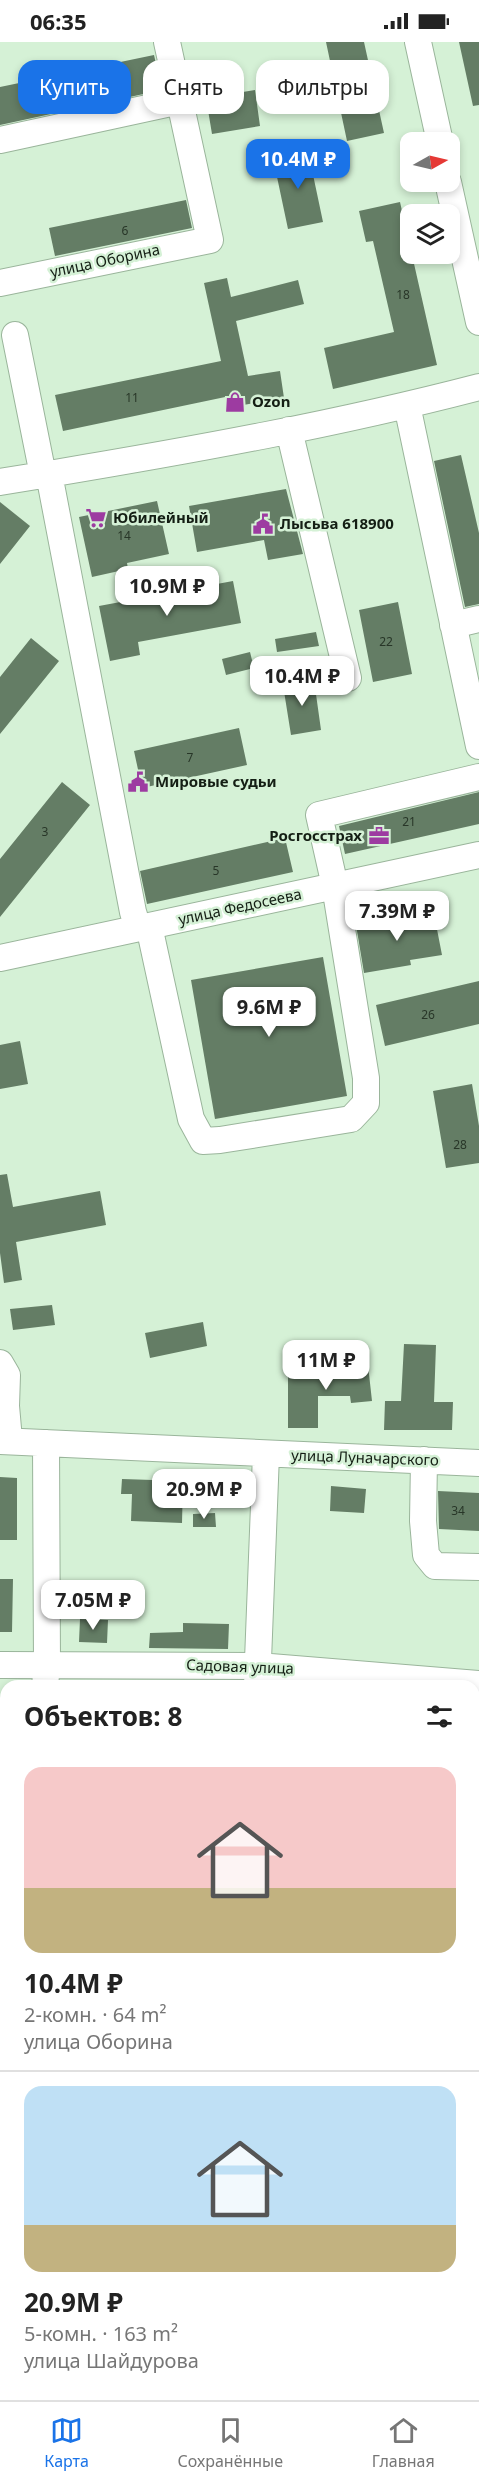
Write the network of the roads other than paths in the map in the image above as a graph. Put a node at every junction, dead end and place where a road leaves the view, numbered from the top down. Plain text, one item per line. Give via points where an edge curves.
1 (167, 42) edge
2 (418, 42) edge
3 (171, 60) edge
4 (143, 109) edge
5 (183, 114) edge
6 (438, 132) edge
7 (0, 140) edge
8 (450, 192) edge
9 (0, 283) edge
10 (479, 322) edge
11 (15, 335) dead end
12 (479, 387) edge
13 (407, 405) junction
14 (289, 430) junction
15 (46, 474) junction
16 (0, 482) edge
17 (479, 619) edge
18 (453, 625) junction
19 (348, 678) dead end
20 (479, 746) edge
21 (479, 777) edge
22 (479, 855) edge
23 (334, 886) junction
24 (144, 927) junction
25 (0, 958) edge
26 (0, 1363) edge
27 (4, 1441) edge
28 (46, 1443) junction
29 (266, 1454) junction
30 (424, 1460) junction
31 (479, 1463) edge
32 (479, 1567) edge
33 (0, 1665) edge
34 (46, 1675) edge
35 (257, 1676) edge
36 (368, 1680) edge

1 - 3 street
2 - 6 street
4 - 7 street
5 - 9 street, улица Оборина via 210,240
8 - 10 street
11 - 15 street
12 - 13 street
13 - 14 street
13 - 18 street
14 - 15 street
14 - 19 street
15 - 16 street
15 - 24 street via 133,912
17 - 18 street
18 - 20 street
21 - 23 street via 319,815
22 - 23 street, улица Федосеева
23 - 24 street, улица Федосеева
23 - 24 street via 366,1078 366,1103 351,1119 203,1141 191,1119
24 - 25 street, улица Федосеева
26 - 27 street via 7,1375
27 - 28 street, улица Луначарского
28 - 29 street, улица Луначарского
28 - 34 street
29 - 30 street, улица Луначарского
29 - 35 street
30 - 31 street, улица Луначарского
30 - 32 street via 426,1555 435,1566
33 - 34 street, Садовая улица
34 - 35 street, Садовая улица
35 - 36 street, Садовая улица

